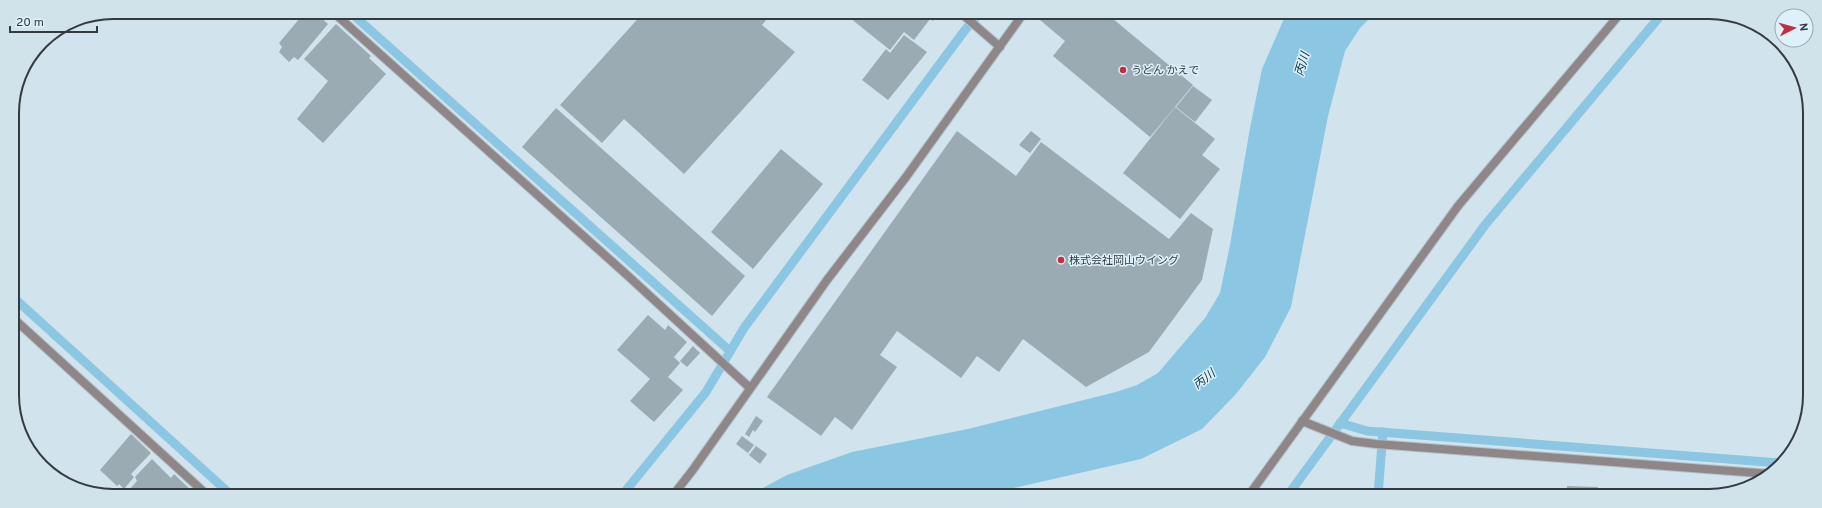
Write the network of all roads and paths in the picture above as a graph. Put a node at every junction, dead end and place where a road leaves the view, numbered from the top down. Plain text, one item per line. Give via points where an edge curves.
1 (341, 19) edge
2 (968, 19) edge
3 (1020, 19) edge
4 (1616, 19) edge
5 (1000, 47) junction
6 (19, 323) edge
7 (750, 388) junction
8 (1302, 421) junction
9 (1761, 473) edge
10 (201, 489) edge
11 (678, 489) edge
12 (1253, 489) edge

1 - 7 street
2 - 5 street
3 - 5 street
4 - 8 street via 1458,206
5 - 7 street
6 - 10 street
7 - 11 street
8 - 9 street via 1352,441 1376,444
8 - 12 street

